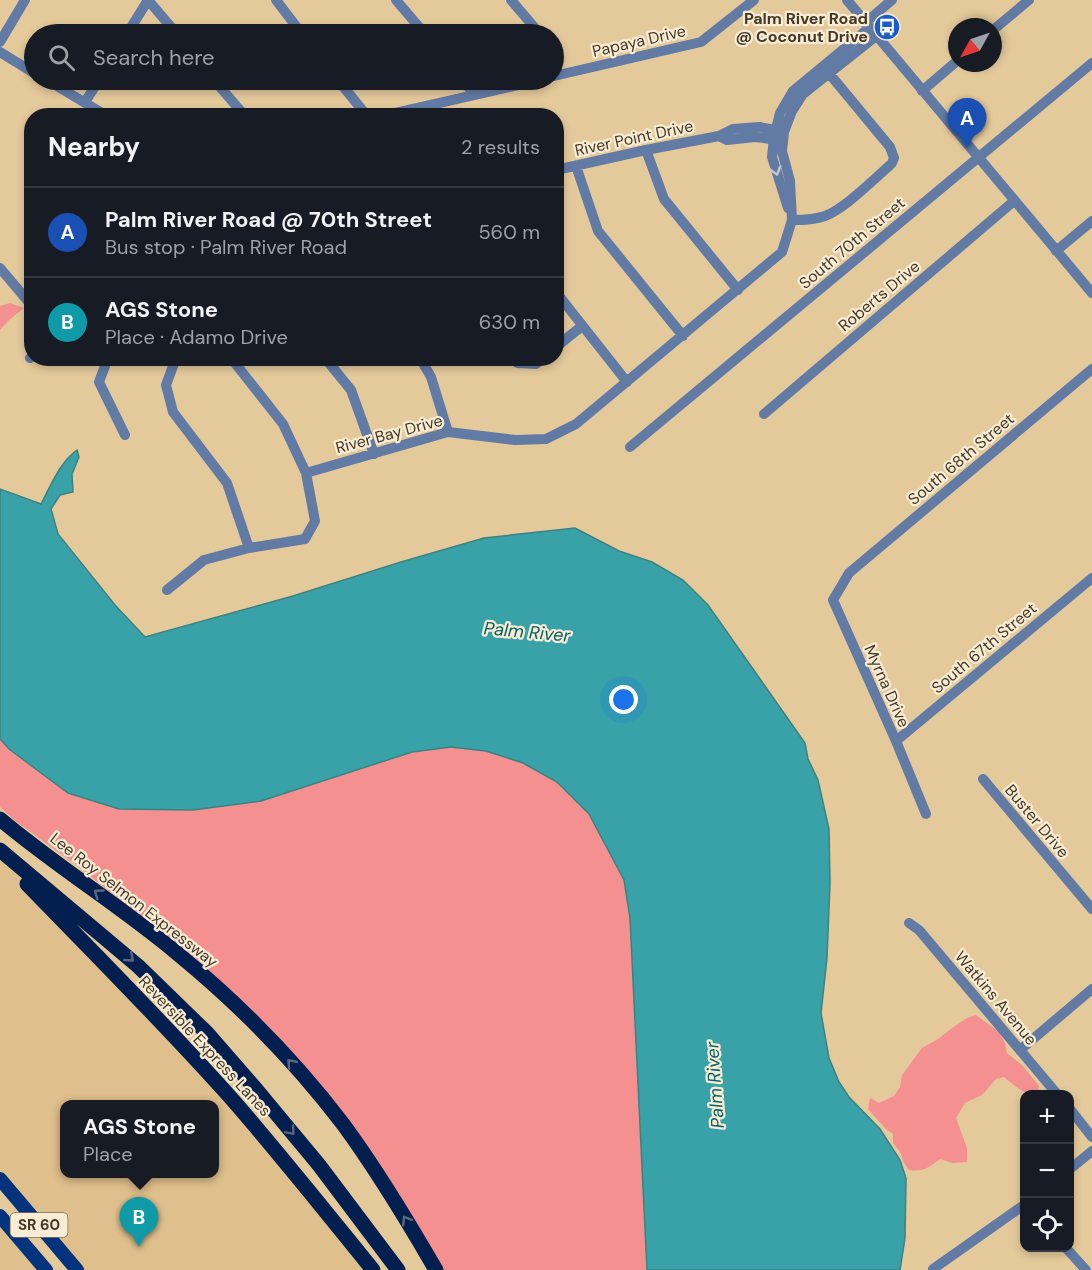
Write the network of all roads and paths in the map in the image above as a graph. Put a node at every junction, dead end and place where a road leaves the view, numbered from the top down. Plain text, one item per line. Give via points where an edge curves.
1 (25, 0) edge
2 (148, 0) edge
3 (276, 0) edge
4 (396, 0) edge
5 (511, 0) edge
6 (754, 0) edge
7 (847, 0) edge
8 (892, 0) edge
9 (1029, 0) edge
10 (1002, 22) edge
11 (133, 24) edge
12 (168, 24) edge
13 (294, 24) edge
14 (416, 24) edge
15 (531, 24) edge
16 (870, 29) junction
17 (0, 42) edge
18 (0, 52) edge
19 (1092, 63) edge
20 (24, 66) edge
21 (826, 69) junction
22 (948, 69) edge
23 (564, 73) edge
24 (64, 90) edge
25 (93, 90) edge
26 (222, 90) edge
27 (346, 90) edge
28 (471, 90) edge
29 (497, 90) edge
30 (922, 91) junction
31 (475, 95) junction
32 (86, 102) junction
33 (95, 108) edge
34 (237, 108) edge
35 (361, 108) edge
36 (417, 108) edge
37 (779, 135) junction
38 (646, 150) junction
39 (978, 158) junction
40 (576, 166) junction
41 (564, 168) edge
42 (1014, 201) junction
43 (792, 220) junction
44 (1092, 221) edge
45 (1056, 251) junction
46 (0, 268) edge
47 (738, 290) junction
48 (1092, 293) edge
49 (24, 296) edge
50 (564, 302) edge
51 (582, 326) junction
52 (683, 336) junction
53 (564, 341) edge
54 (105, 366) edge
55 (173, 366) edge
56 (237, 366) edge
57 (332, 366) edge
58 (425, 366) edge
59 (1092, 369) edge
60 (627, 382) junction
61 (764, 414) dead end
62 (448, 432) junction
63 (125, 435) dead end
64 (630, 447) dead end
65 (374, 454) junction
66 (306, 473) junction
67 (249, 548) junction
68 (849, 573) joint
69 (1092, 578) edge
70 (166, 590) dead end
71 (896, 741) junction
72 (983, 779) dead end
73 (926, 814) dead end
74 (0, 819) edge
75 (0, 850) edge
76 (0, 856) edge
77 (1092, 909) edge
78 (909, 923) dead end
79 (1092, 989) edge
80 (1020, 1050) junction
81 (1053, 1090) edge
82 (1074, 1115) edge
83 (1092, 1137) edge
84 (1092, 1151) edge
85 (1074, 1166) edge
86 (0, 1179) edge
87 (17, 1199) junction
88 (1020, 1208) edge
89 (2, 1218) edge
90 (1070, 1252) edge
91 (933, 1269) edge
92 (46, 1270) edge
93 (77, 1270) edge
94 (373, 1270) edge
95 (398, 1270) edge
96 (436, 1270) edge
97 (1086, 1270) edge

1 - 17 street
2 - 11 street
2 - 12 street
3 - 13 street
4 - 14 street
5 - 15 street
6 - 23 street, Papaya Drive via 701,42
7 - 16 street
8 - 16 street
9 - 10 street
16 - 21 street
16 - 30 street
18 - 20 street
19 - 39 street, South 70th Street
21 - 37 street via 803,94
21 - 43 street via 890,147 894,158 835,211 810,220
22 - 30 street
24 - 32 street
25 - 32 street
26 - 34 street
27 - 35 street
28 - 31 street
29 - 31 street
30 - 39 street
31 - 36 street
32 - 33 street
37 - 38 street, River Point Drive via 759,128 733,129 719,136
37 - 43 street, River Bay Drive via 790,181
38 - 40 street, River Point Drive
38 - 47 street via 664,200
39 - 42 street
39 - 64 street, South 70th Street
40 - 41 street, River Point Drive
40 - 52 street via 598,231
42 - 45 street
42 - 61 street, Roberts Drive
43 - 47 street, River Bay Drive via 782,252
44 - 45 street
45 - 48 street
46 - 49 street
47 - 52 street, River Bay Drive
50 - 51 street
51 - 53 street
51 - 60 street
52 - 60 street, River Bay Drive
54 - 63 street via 99,382
55 - 67 street via 166,385 172,412 227,483
56 - 66 street via 283,424
57 - 65 street via 351,390
58 - 62 street
59 - 68 street, South 68th Street
60 - 62 street, River Bay Drive via 576,424 546,439 515,440
62 - 65 street, River Bay Drive
65 - 66 street, River Bay Drive
66 - 67 street via 315,521 305,539
67 - 70 street via 204,560
68 - 71 street, Myrna Drive via 832,600
69 - 71 street, South 67th Street
71 - 73 street, Myrna Drive
72 - 77 street, Buster Drive
96 -> 74 highway, Lee Roy Selmon Expressway via 358,1145 271,1040 179,954
75 -> 95 highway via 118,948 207,1034 319,1165
76 - 94 highway, Reversible Express Lanes via 225,1092
78 - 80 street, Watkins Avenue
79 - 80 street
80 - 81 street, Watkins Avenue
82 - 83 street
84 - 85 street
86 - 87 main road, SR 60
87 - 89 main road
87 - 93 main road, SR 60
88 - 91 street
89 - 92 main road, SR 60
90 - 97 street

